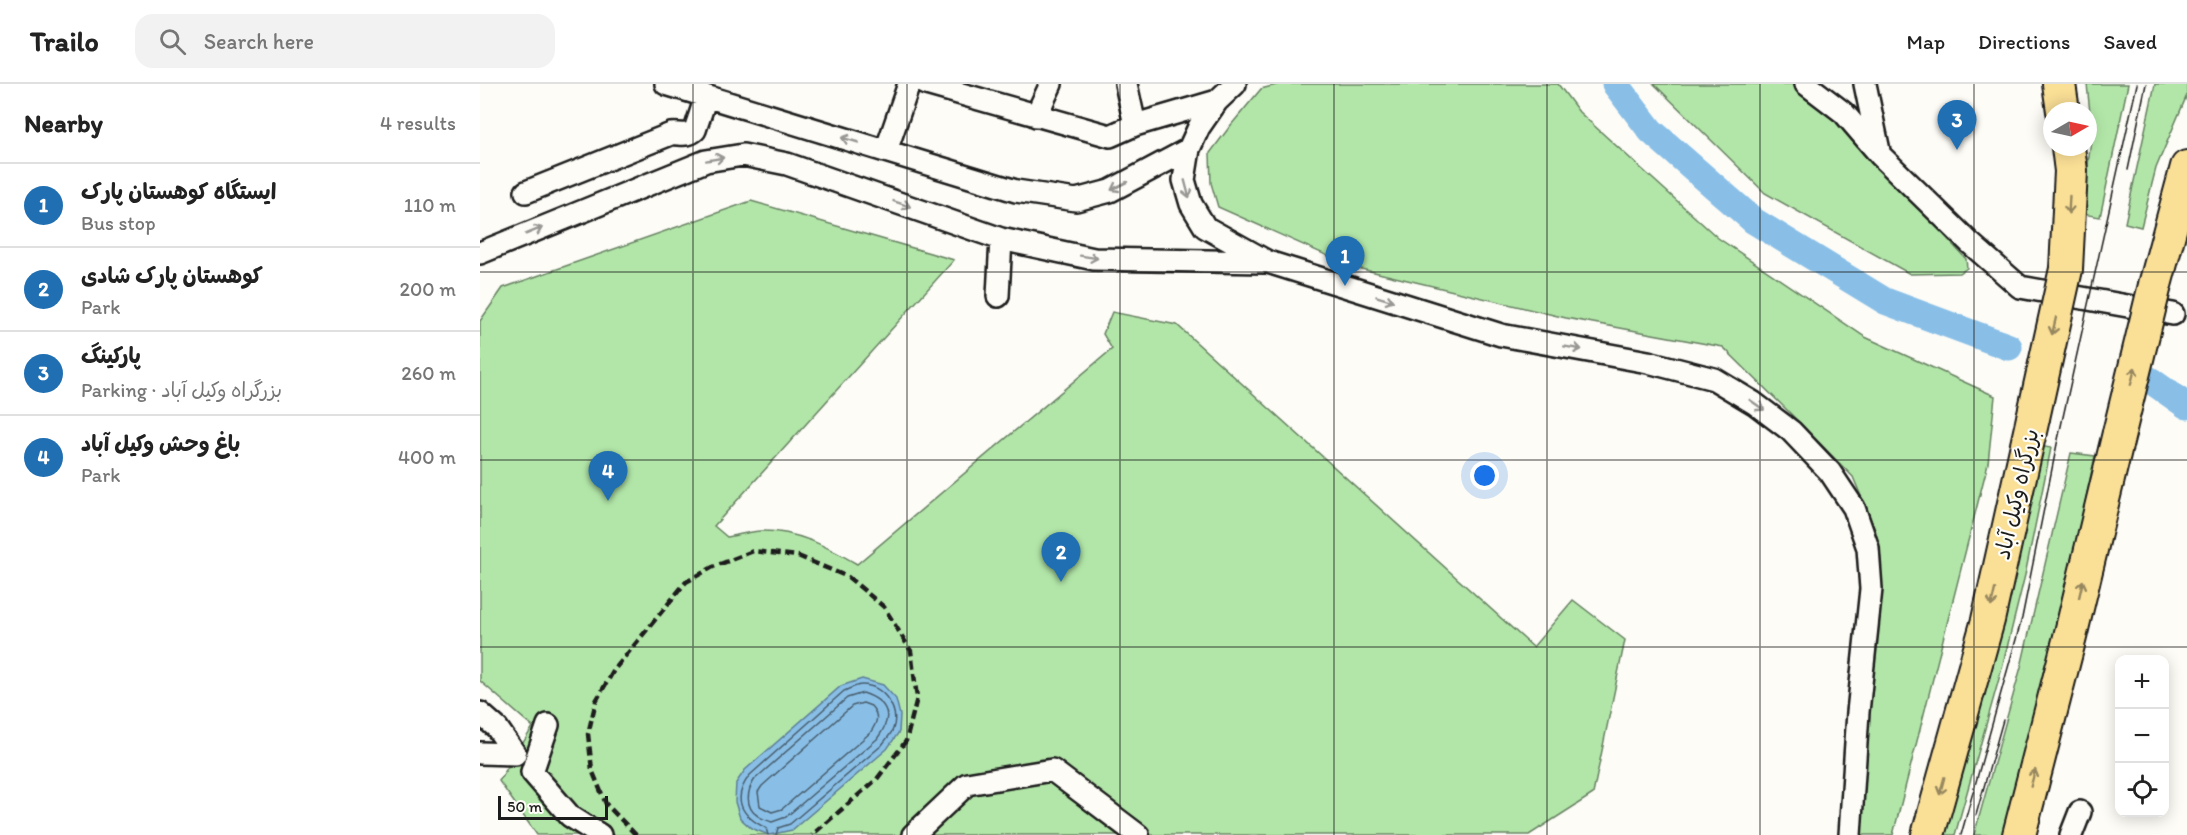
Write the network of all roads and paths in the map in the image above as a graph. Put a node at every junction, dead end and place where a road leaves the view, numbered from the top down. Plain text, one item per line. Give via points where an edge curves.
1 (909, 84) edge
2 (926, 84) edge
3 (1051, 84) edge
4 (1126, 84) edge
5 (1235, 84) edge
6 (1806, 84) edge
7 (2059, 84) edge
8 (677, 85) edge
9 (1867, 89) edge
10 (986, 93) edge
11 (706, 97) junction
12 (1217, 101) junction
13 (2062, 102) edge
14 (1844, 113) junction
15 (1036, 116) junction
16 (1135, 125) junction
17 (1189, 149) junction
18 (886, 151) junction
19 (1880, 155) junction
20 (2069, 156) edge
21 (2187, 167) edge
22 (526, 192) dead end
23 (2187, 195) edge
24 (2170, 225) junction
25 (1001, 239) junction
26 (480, 253) edge
27 (1268, 262) junction
28 (998, 296) dead end
29 (2173, 314) dead end
30 (480, 713) edge
31 (548, 726) dead end
32 (480, 753) edge
33 (2080, 812) dead end
34 (600, 835) edge
35 (913, 835) edge
36 (1138, 835) edge
37 (1850, 835) edge
38 (1928, 835) edge
39 (2019, 835) edge
40 (2071, 835) edge

1 - 18 street
2 - 10 street
3 - 15 street
4 - 16 street
5 - 12 street
6 - 14 street
7 - 13 highway
8 - 11 street
9 - 14 street via 1861,110
9 - 19 street
10 - 15 street
18 -> 11 street
11 - 22 street via 692,132 671,134
12 - 16 street
12 - 17 street
14 - 19 street
15 - 16 street via 1110,136
17 -> 18 street via 1110,191 1076,200 1016,191
17 -> 27 street via 1184,180 1191,204 1205,227
19 - 29 street via 2020,287
20 -> 38 highway, بزرگراه وکیل آباد, bridge via 2067,269 1988,620
21 - 24 highway
23 - 24 highway
39 -> 24 highway, bridge
26 -> 25 street via 706,160 743,155 787,164
25 -> 27 street via 1094,259
25 - 28 street
27 -> 37 street via 1502,335 1648,362 1714,379 1791,431 1830,472 1854,508 1868,548 1871,589
30 - 32 street via 497,728 515,754
31 - 34 street via 532,772 570,816
33 - 40 street
35 - 36 street via 967,784 1052,770

